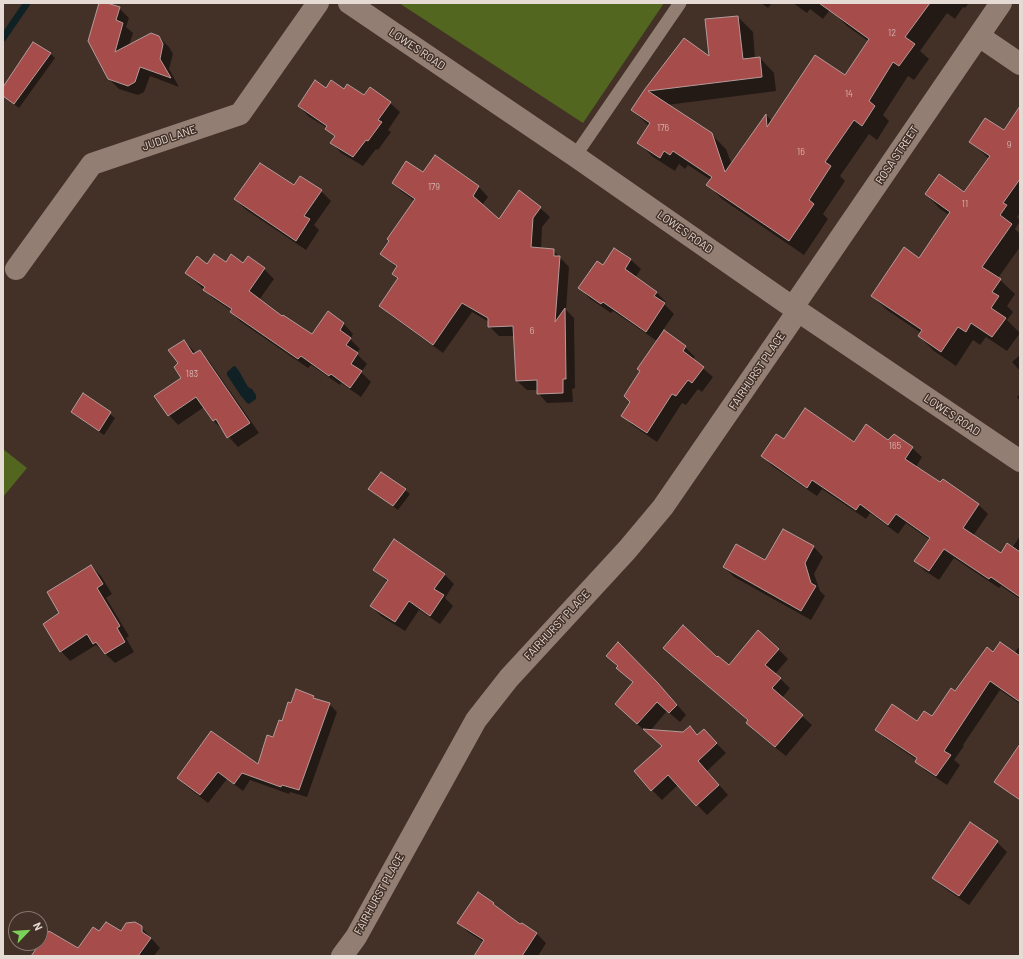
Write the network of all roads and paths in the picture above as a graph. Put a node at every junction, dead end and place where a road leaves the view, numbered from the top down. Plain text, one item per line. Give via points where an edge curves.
1 (318, 3) edge
2 (349, 3) edge
3 (680, 3) edge
4 (1001, 3) edge
5 (978, 36) junction
6 (1020, 64) edge
7 (575, 156) junction
8 (16, 269) dead end
9 (796, 309) junction
10 (1020, 461) edge
11 (342, 956) edge

1 - 8 street, JUDD LANE via 240,114 92,164
2 - 7 street, LOWES ROAD
3 - 7 lane
4 - 5 street, ROSA STREET
5 - 6 street
5 - 9 street, ROSA STREET
7 - 9 street, LOWES ROAD
9 - 10 street, LOWES ROAD
9 - 11 street, FAIRHURST PLACE via 664,507 509,678 476,720 356,937

